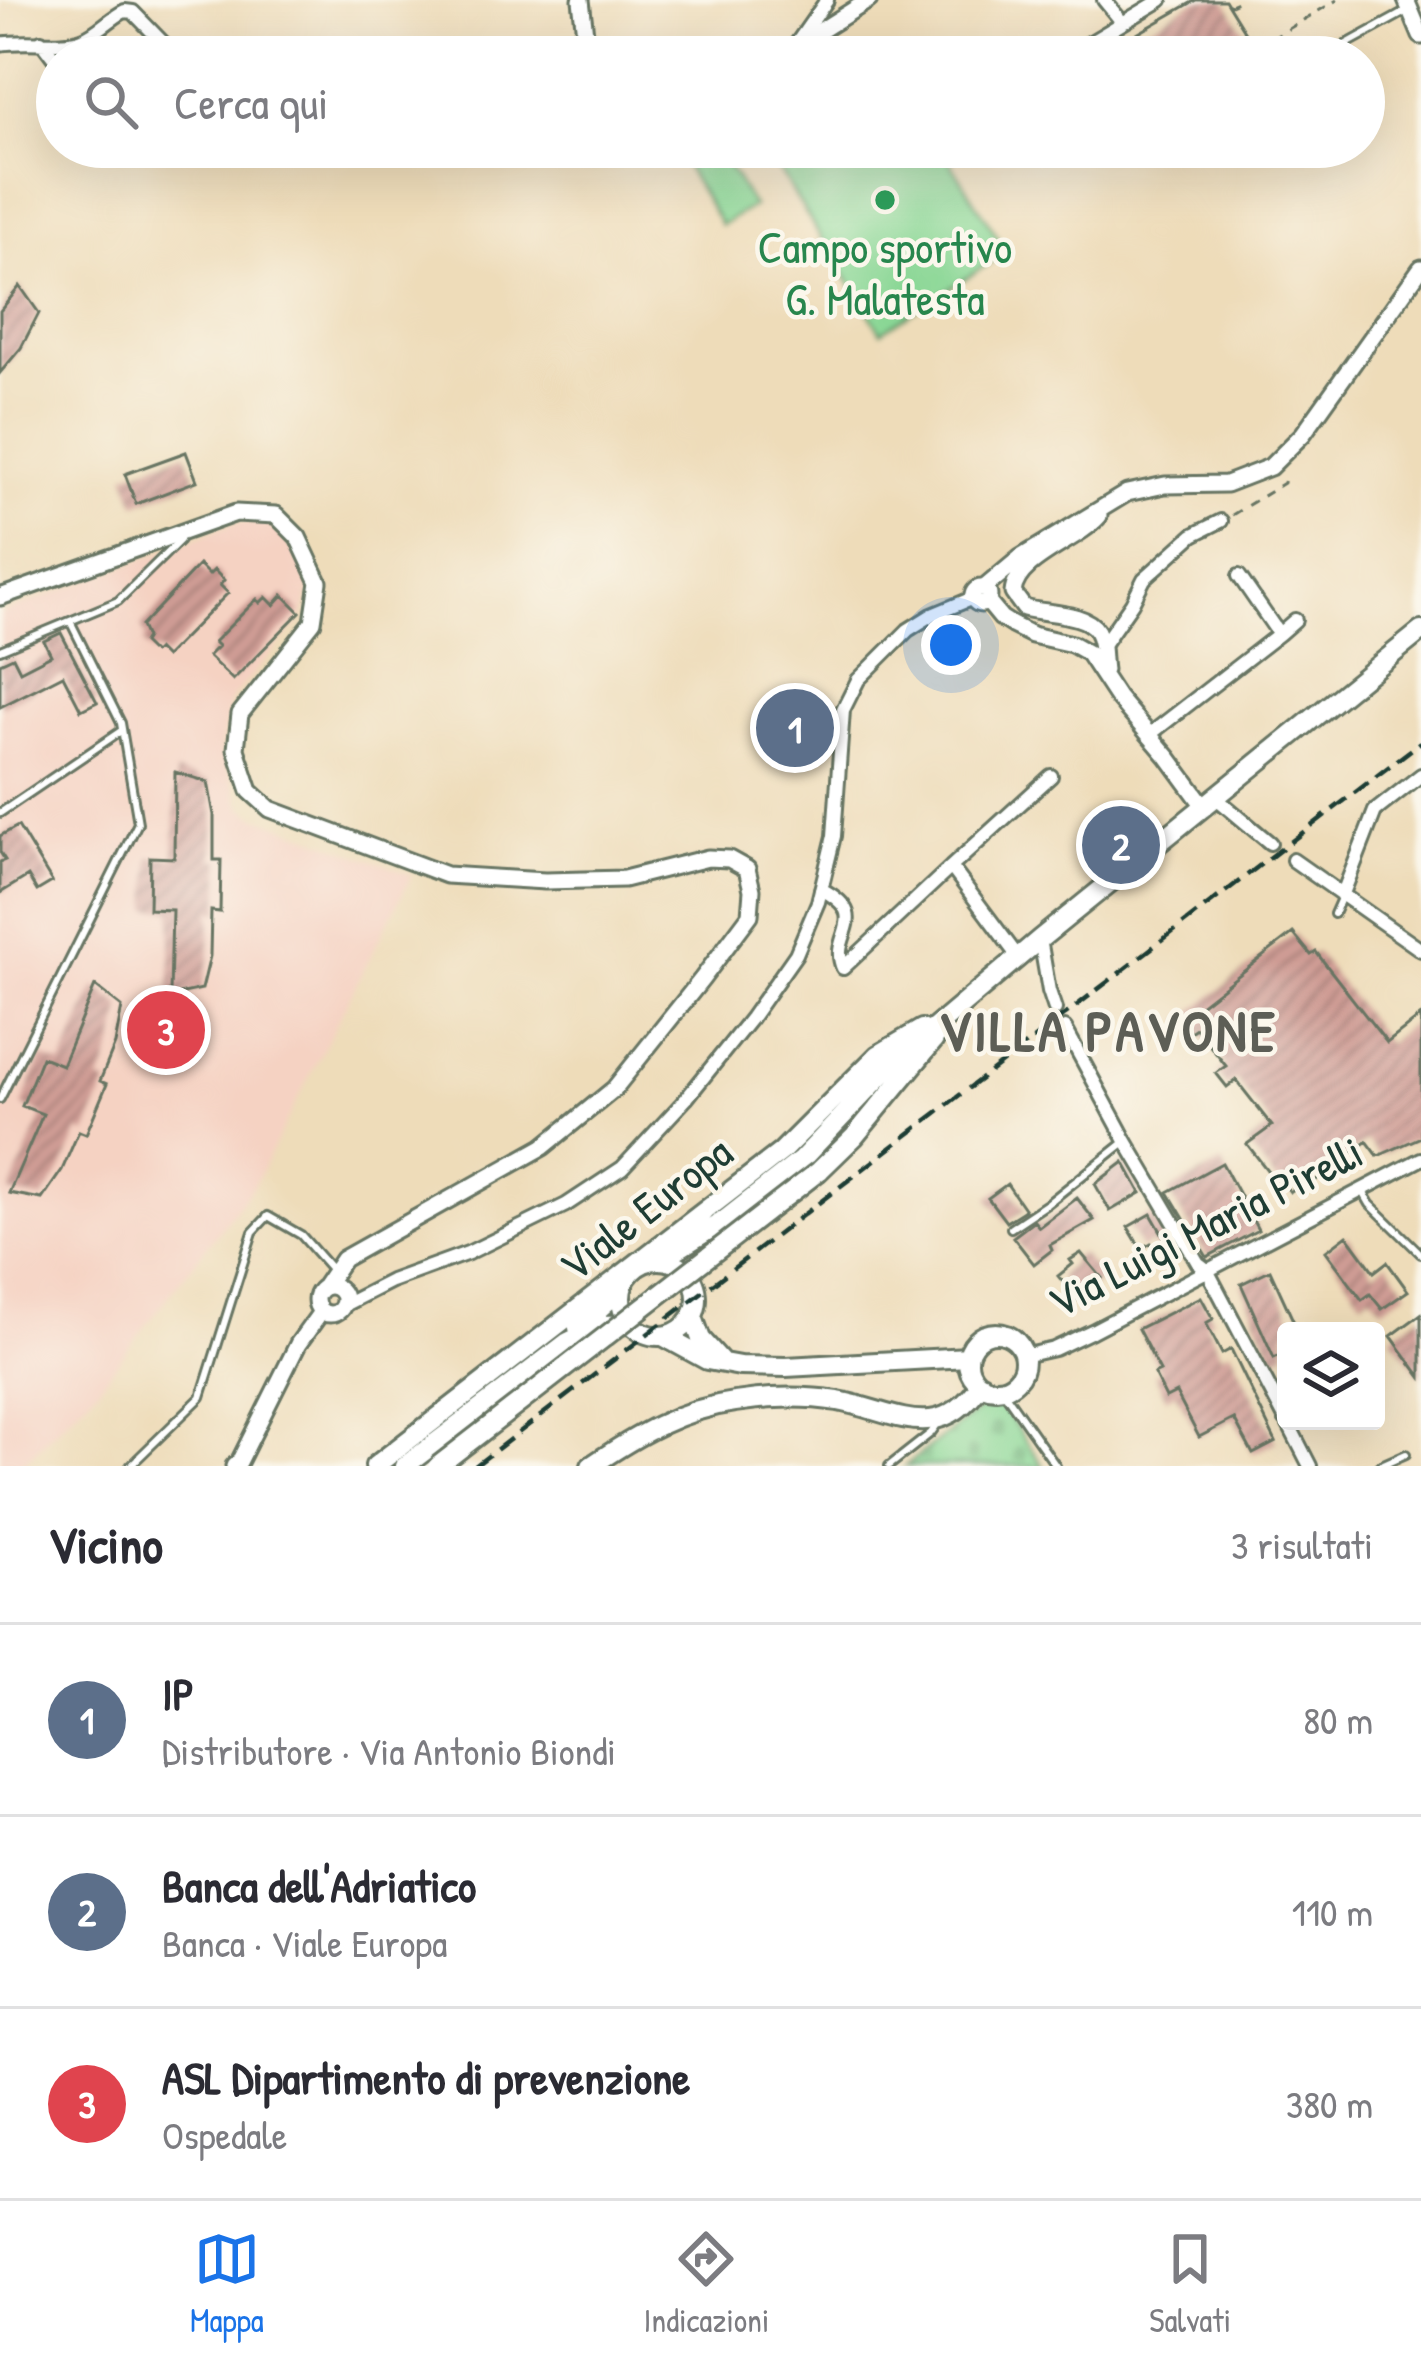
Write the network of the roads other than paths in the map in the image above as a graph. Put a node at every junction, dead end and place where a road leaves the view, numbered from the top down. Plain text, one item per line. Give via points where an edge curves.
1 (581, 0) edge
2 (827, 0) edge
3 (869, 0) edge
4 (1104, 0) edge
5 (1161, 0) edge
6 (1408, 4) edge
7 (1122, 22) junction
8 (89, 36) edge
9 (157, 36) edge
10 (586, 36) edge
11 (799, 36) edge
12 (812, 36) edge
13 (1100, 36) edge
14 (1357, 36) edge
15 (1421, 36) edge
16 (36, 40) edge
17 (0, 44) edge
18 (1421, 268) edge
19 (1114, 499) junction
20 (1221, 521) road end
21 (191, 529) junction
22 (1238, 576) dead end
23 (981, 596) junction
24 (0, 597) edge
25 (1295, 620) dead end
26 (70, 621) junction
27 (1421, 631) edge
28 (1279, 634) junction
29 (1102, 646) junction
30 (0, 650) edge
31 (1106, 679) junction
32 (122, 730) junction
33 (1149, 735) junction
34 (1421, 775) edge
35 (1051, 776) dead end
36 (1209, 802) junction
37 (0, 813) edge
38 (1270, 842) dead end
39 (1293, 860) dead end
40 (951, 867) junction
41 (821, 889) junction
42 (1342, 896) junction
43 (1334, 914) dead end
44 (1040, 939) junction
45 (1421, 950) edge
46 (1018, 957) junction
47 (1055, 1009) dead end
48 (958, 1010) junction
49 (1065, 1028) dead end
50 (0, 1100) edge
51 (1126, 1141) junction
52 (1421, 1159) edge
53 (1362, 1190) junction
54 (722, 1222) junction
55 (1011, 1228) dead end
56 (1421, 1254) edge
57 (660, 1260) junction
58 (1208, 1270) junction
59 (333, 1272) junction
60 (694, 1281) junction
61 (324, 1287) junction
62 (622, 1288) junction
63 (344, 1305) junction
64 (321, 1312) junction
65 (693, 1317) junction
66 (630, 1324) junction
67 (663, 1336) junction
68 (568, 1342) junction
69 (1023, 1356) junction
70 (968, 1357) junction
71 (724, 1363) junction
72 (981, 1384) junction
73 (1001, 1388) junction
74 (1277, 1403) edge
75 (940, 1418) junction
76 (1291, 1430) edge
77 (1406, 1454) dead end
78 (130, 1466) edge
79 (234, 1466) edge
80 (375, 1466) edge
81 (405, 1466) edge
82 (438, 1466) edge
83 (590, 1466) edge
84 (889, 1466) edge
85 (1056, 1466) edge
86 (1310, 1466) edge
87 (1379, 1466) edge

1 - 10 street
2 - 11 street
3 - 12 street
4 - 7 street
5 - 7 street
6 - 14 lane
6 - 15 street
7 - 13 street
8 - 9 street via 125,11
16 - 17 street
18 - 19 street via 1303,434 1270,467 1226,484 1166,485
19 - 23 street via 1019,558
19 - 29 street via 1014,581 1013,593 1024,608 1089,622
20 - 29 street via 1144,579
21 - 24 street
21 - 26 lane via 118,602
21 - 59 street via 236,513 276,515 298,537 319,581 313,622 240,714 236,748 250,791 270,809 446,875 624,879 708,858 747,869 752,890 750,914 614,1089 543,1148 359,1248
22 - 28 street
23 - 31 street via 1012,626 1088,652
23 - 41 street via 908,629 858,680 843,710 835,836
25 - 28 street
26 - 30 lane
26 - 32 lane
27 - 36 main road, Viale Europa
28 - 33 street
29 - 31 street
31 - 33 street
32 - 37 lane
32 - 50 lane via 138,823
33 - 36 street
34 - 42 street via 1375,811
35 - 40 street
36 - 38 street
36 - 44 main road, Viale Europa
39 - 42 street
40 - 41 street via 843,968 846,906
40 - 46 street
41 - 63 street via 796,954 762,1002 622,1168 566,1205
42 - 43 lane
42 - 45 street
44 - 46 main road, Viale Europa
44 - 47 street
46 - 48 main road, Viale Europa
48 - 54 main road, Viale Europa via 893,1063 802,1160
48 - 80 main road, Viale Europa via 878,1055 781,1152
48 - 82 main road, Viale Europa, bridge via 819,1172
49 - 51 street
51 - 55 lane
51 - 58 street
52 - 53 street, Via Luigi Maria Pirelli
53 - 56 lane
53 - 58 street, Via Luigi Maria Pirelli
54 - 57 main road, Viale Europa
54 - 60 main road, Viale Europa
57 - 60 main road
57 - 62 main road via 636,1268
58 - 69 street, Via Luigi Maria Pirelli via 1054,1349
58 - 74 street
59 - 61 street
59 - 78 lane via 301,1235 268,1216 253,1232 201,1397
60 - 65 main road
61 - 63 street via 341,1291
61 - 64 street via 316,1299
62 - 66 main road
62 - 68 main road, Viale Europa
63 - 64 street
64 - 79 street
65 - 67 main road
65 - 71 main road
66 - 67 main road
66 - 68 main road, Viale Europa via 603,1325
67 - 71 main road
68 - 81 main road, Viale Europa
69 - 70 main road via 1011,1338 996,1334 976,1342
69 - 73 main road via 1020,1374
70 - 71 main road
70 - 72 main road
72 - 73 main road
72 - 75 main road
73 - 85 lane
75 - 83 main road via 911,1422 827,1400 739,1401 658,1425
75 - 84 lane
76 - 86 street
77 - 87 lane

